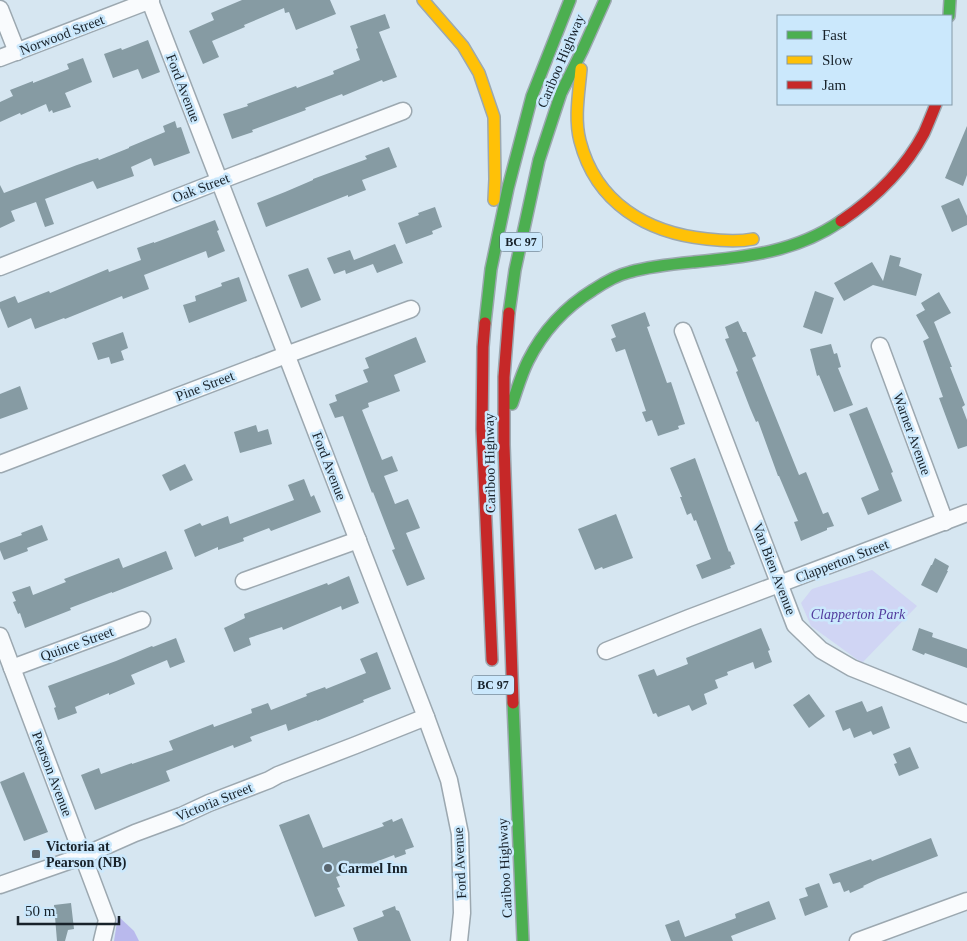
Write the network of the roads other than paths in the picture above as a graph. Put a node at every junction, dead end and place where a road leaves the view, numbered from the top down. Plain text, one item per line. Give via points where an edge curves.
1 (150, 0) edge
2 (424, 0) edge
3 (570, 0) edge
4 (605, 0) edge
5 (950, 0) edge
6 (0, 9) edge
7 (949, 15) edge
8 (583, 49) junction
9 (17, 52) junction
10 (0, 58) edge
11 (925, 105) edge
12 (936, 105) edge
13 (403, 111) dead end
14 (919, 117) dead end
15 (219, 181) junction
16 (768, 237) dead end
17 (0, 267) edge
18 (491, 269) junction
19 (411, 309) dead end
20 (683, 331) dead end
21 (880, 346) dead end
22 (286, 355) junction
23 (504, 445) junction
24 (0, 464) edge
25 (967, 513) edge
26 (945, 522) junction
27 (358, 540) junction
28 (244, 581) dead end
29 (779, 585) junction
30 (142, 620) dead end
31 (0, 636) edge
32 (606, 651) dead end
33 (12, 668) junction
34 (492, 672) dead end
35 (967, 714) edge
36 (426, 716) junction
37 (83, 856) junction
38 (0, 884) edge
39 (967, 900) edge
40 (102, 941) edge
41 (458, 941) edge
42 (523, 941) edge
43 (858, 941) edge

1 - 9 street, Norwood Street
1 - 15 street, Ford Avenue
2 - 18 highway via 463,46 479,73 494,117
3 - 18 highway, Cariboo Highway / BC 97 via 532,96
4 - 8 highway, Cariboo Highway / BC 97
5 - 7 highway
6 - 9 street
8 - 16 highway via 577,104 579,140 591,173 617,205 643,223 701,240
8 - 23 highway, Cariboo Highway / BC 97 via 561,93 539,160 516,270 504,377
9 - 10 street, Norwood Street
11 - 14 highway
12 - 23 highway via 917,146 894,176 872,199 842,222 779,250 637,270 610,280 583,297 557,318 524,369 511,406
13 - 15 street, Oak Street
15 - 17 street, Oak Street
15 - 22 street, Ford Avenue
18 - 34 highway, Cariboo Highway / BC 97 via 483,348 482,429
19 - 22 street, Pine Street
20 - 29 street, Van Bien Avenue
21 - 26 street, Warner Avenue
22 - 24 street, Pine Street
22 - 27 street, Ford Avenue
23 - 42 highway, Cariboo Highway / BC 97
25 - 26 street, Clapperton Street
26 - 29 street, Clapperton Street
27 - 28 street
27 - 36 street, Ford Avenue
29 - 32 street, Clapperton Street
29 - 35 street, Van Bien Avenue via 795,624 821,650 852,668
30 - 33 street, Quince Street
31 - 33 street, Pearson Avenue
33 - 37 street, Pearson Avenue
36 - 37 street, Victoria Street
36 - 41 street, Ford Avenue via 449,780 460,834 462,913
37 - 38 street, Victoria Street
37 - 40 street, Pearson Avenue via 107,920
39 - 43 street

